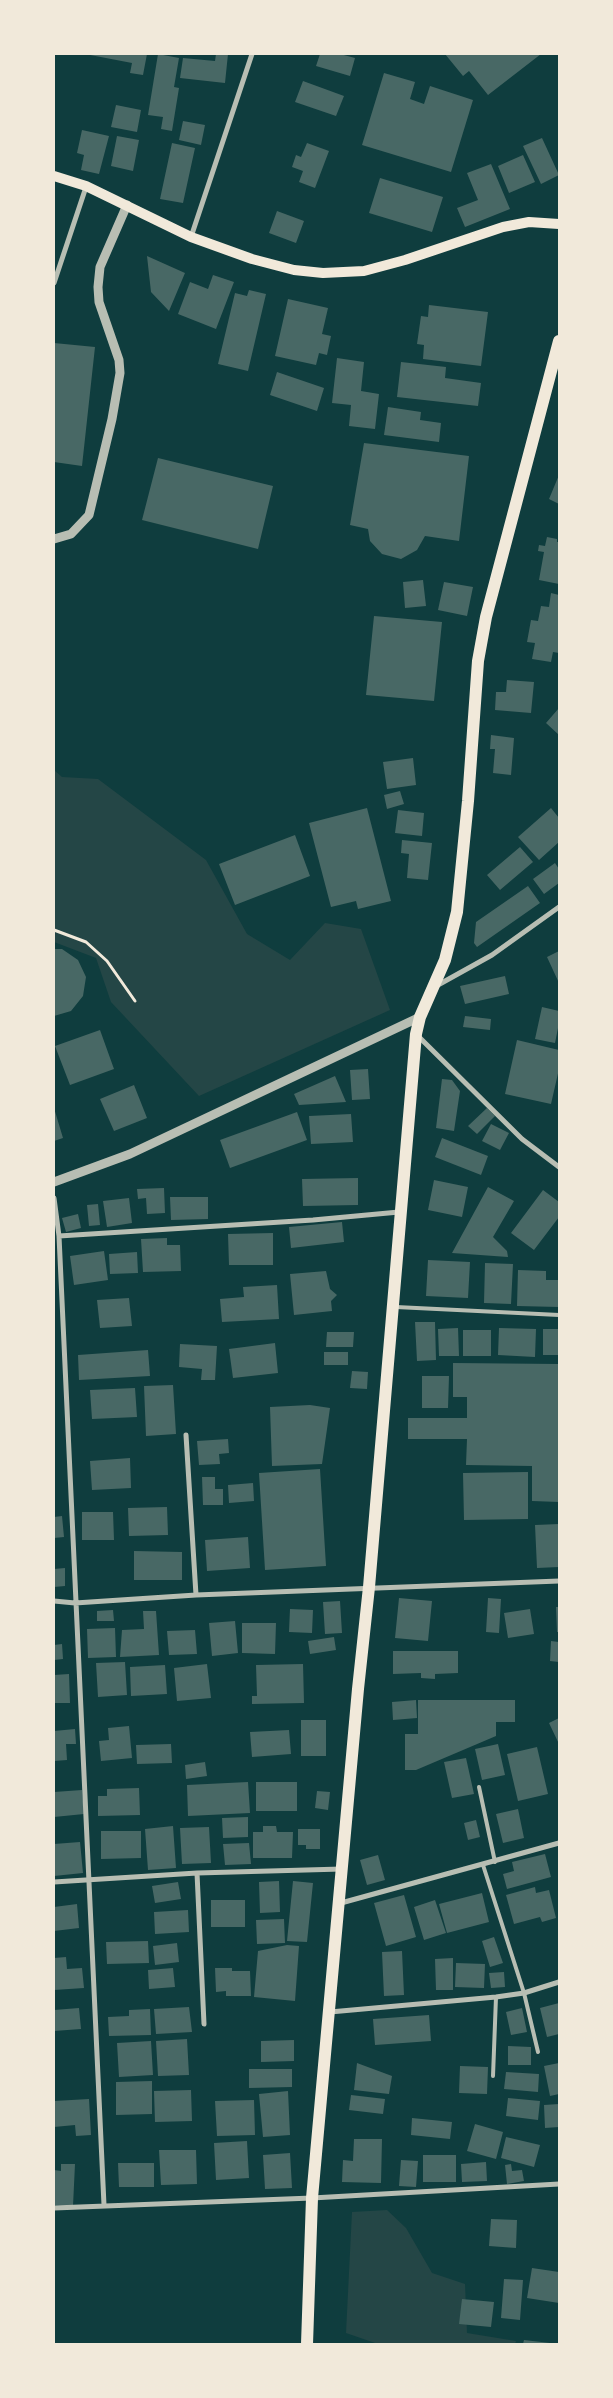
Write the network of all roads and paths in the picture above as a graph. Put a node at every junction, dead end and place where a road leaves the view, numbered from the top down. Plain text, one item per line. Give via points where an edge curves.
1 (252, 54) edge
2 (54, 176) edge
3 (86, 186) junction
4 (127, 205) junction
5 (559, 224) edge
6 (191, 237) junction
7 (54, 283) edge
8 (559, 341) edge
9 (54, 539) edge
10 (559, 907) edge
11 (54, 930) edge
12 (433, 987) junction
13 (135, 1001) dead end
14 (420, 1017) junction
15 (416, 1034) junction
16 (559, 1167) edge
17 (54, 1182) edge
18 (54, 1198) edge
19 (400, 1212) junction
20 (59, 1236) junction
21 (392, 1307) junction
22 (559, 1315) edge
23 (186, 1435) dead end
24 (559, 1581) edge
25 (369, 1587) junction
26 (196, 1595) junction
27 (54, 1601) edge
28 (75, 1603) junction
29 (479, 1787) dead end
30 (559, 1843) edge
31 (495, 1862) junction
32 (483, 1865) junction
33 (342, 1869) junction
34 (197, 1873) junction
35 (88, 1880) junction
36 (54, 1882) edge
37 (340, 1904) junction
38 (559, 1982) edge
39 (524, 1993) junction
40 (496, 1997) junction
41 (329, 2012) junction
42 (204, 2024) dead end
43 (538, 2052) dead end
44 (493, 2076) dead end
45 (559, 2184) edge
46 (312, 2198) junction
47 (104, 2205) junction
48 (54, 2208) edge
49 (307, 2344) edge

1 - 6 street
2 - 3 main road
3 - 4 main road
3 - 7 street
4 - 6 main road
4 - 9 street via 100,267 98,287 99,302 119,360 120,373 112,419 89,515 70,534
5 - 6 main road via 529,222 503,227 405,260 364,271 333,274 294,270
8 - 12 main road via 486,617 478,661 457,912 446,960
10 - 12 street via 492,955
11 - 13 path via 86,942 107,961
12 - 14 main road
14 - 15 main road
14 - 17 street via 130,1154
15 - 16 street via 522,1140
15 - 19 main road
18 - 20 street
19 - 20 street
19 - 21 main road
20 - 28 street
21 - 22 lane
21 - 25 main road
23 - 26 street
24 - 25 street
25 - 26 street
25 - 33 main road
26 - 28 street
27 - 28 street
28 - 35 street
29 - 31 lane
30 - 31 street
31 - 32 street
32 - 37 street
32 - 39 lane
33 - 34 street
33 - 37 main road
34 - 35 street
34 - 42 street
35 - 36 street
35 - 47 street
37 - 41 main road
38 - 39 street
39 - 40 street
39 - 43 lane
40 - 41 street
40 - 44 lane
41 - 46 main road
45 - 46 street
46 - 47 street
46 - 49 main road
47 - 48 street

